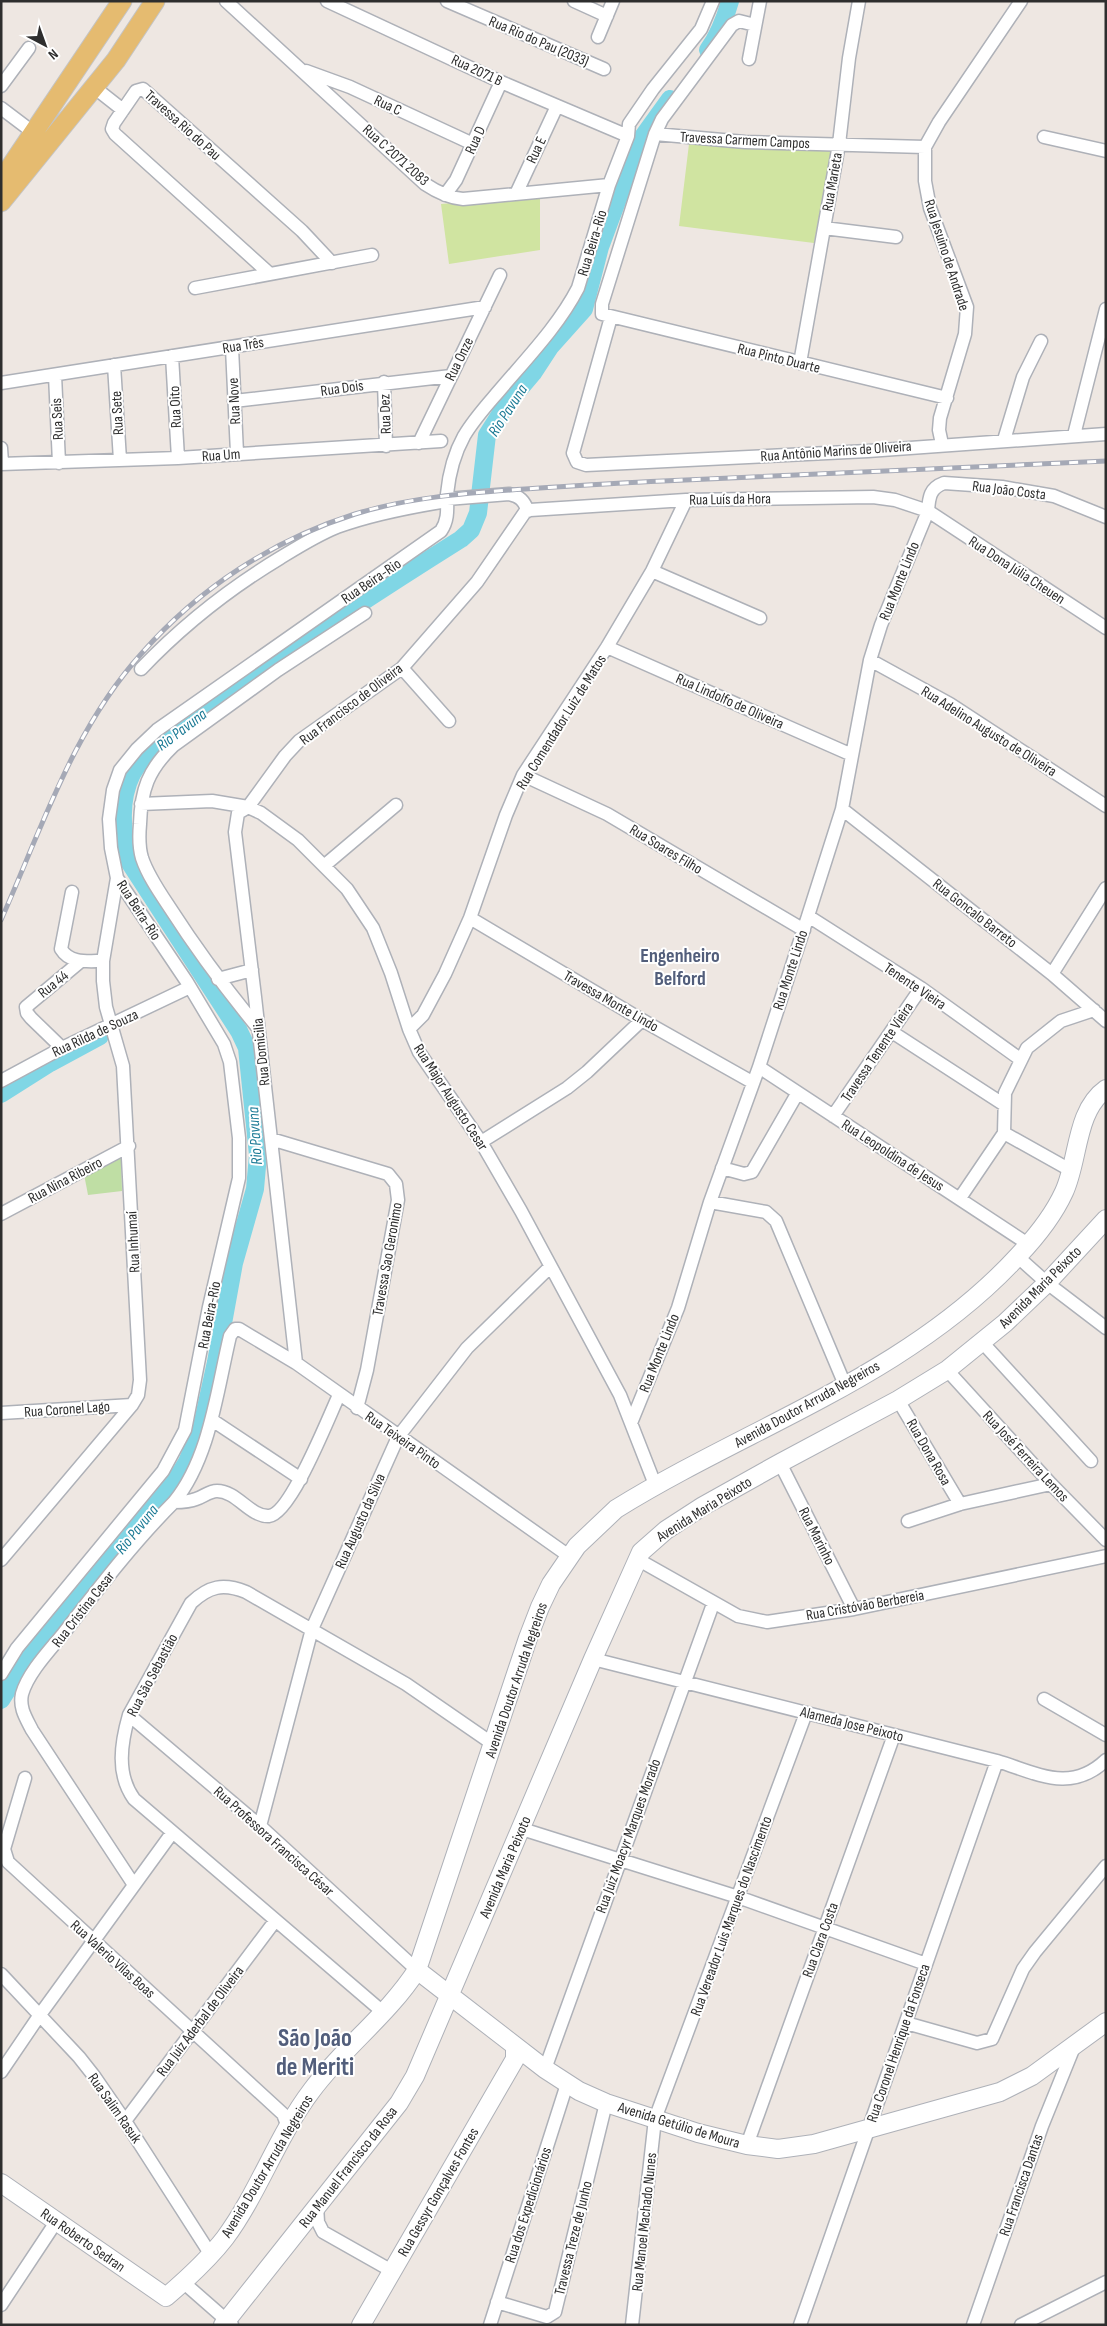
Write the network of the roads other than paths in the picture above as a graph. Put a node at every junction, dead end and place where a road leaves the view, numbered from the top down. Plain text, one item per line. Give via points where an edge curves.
1 (122, 1) edge
2 (155, 1) edge
3 (226, 1) edge
4 (327, 1) edge
5 (447, 1) edge
6 (574, 1) edge
7 (613, 1) edge
8 (713, 1) edge
9 (760, 1) edge
10 (859, 1) edge
11 (1021, 1) edge
12 (607, 16) junction
13 (145, 17) junction
14 (755, 25) junction
15 (598, 37) dead end
16 (93, 46) junction
17 (29, 48) dead end
18 (749, 59) dead end
19 (116, 60) junction
20 (302, 69) junction
21 (604, 69) dead end
22 (501, 82) junction
23 (1, 86) edge
24 (95, 88) junction
25 (557, 106) junction
26 (1, 108) edge
27 (122, 110) junction
28 (34, 133) junction
29 (655, 134) junction
30 (628, 136) junction
31 (1044, 136) dead end
32 (473, 144) junction
33 (839, 144) junction
34 (925, 147) junction
35 (1106, 151) edge
36 (1, 181) edge
37 (609, 185) junction
38 (516, 194) junction
39 (446, 195) junction
40 (1, 202) edge
41 (824, 228) junction
42 (896, 237) dead end
43 (372, 255) dead end
44 (332, 263) junction
45 (270, 274) junction
46 (500, 275) dead end
47 (196, 288) dead end
48 (485, 307) junction
49 (1106, 309) edge
50 (607, 315) junction
51 (1040, 341) dead end
52 (232, 348) junction
53 (172, 356) junction
54 (800, 363) junction
55 (114, 366) junction
56 (55, 375) junction
57 (451, 376) junction
58 (384, 382) junction
59 (1, 383) edge
60 (947, 398) junction
61 (234, 401) junction
62 (1106, 434) edge
63 (1074, 435) junction
64 (1004, 440) junction
65 (441, 441) dead end
66 (419, 443) junction
67 (942, 444) junction
68 (386, 446) junction
69 (1, 448) edge
70 (237, 453) junction
71 (178, 458) junction
72 (120, 460) junction
73 (59, 462) junction
74 (2, 464) edge
75 (447, 500) junction
76 (686, 500) junction
77 (529, 510) junction
78 (928, 511) junction
79 (1106, 517) edge
80 (652, 571) junction
81 (365, 612) dead end
82 (760, 618) dead end
83 (1106, 628) edge
84 (607, 647) junction
85 (870, 660) junction
86 (402, 668) junction
87 (141, 669) dead end
88 (448, 721) dead end
89 (852, 755) junction
90 (523, 775) junction
91 (141, 804) junction
92 (396, 805) dead end
93 (1106, 806) edge
94 (248, 807) junction
95 (842, 809) junction
96 (325, 865) junction
97 (117, 878) junction
98 (1106, 888) edge
99 (72, 892) dead end
100 (808, 916) junction
101 (470, 918) junction
102 (804, 930) junction
103 (103, 961) junction
104 (81, 962) junction
105 (252, 970) junction
106 (1052, 974) junction
107 (218, 979) junction
108 (190, 987) junction
109 (920, 988) junction
110 (1094, 1010) junction
111 (642, 1020) junction
112 (1106, 1021) edge
113 (112, 1025) junction
114 (258, 1028) junction
115 (409, 1029) junction
116 (892, 1032) junction
117 (62, 1048) junction
118 (1020, 1059) junction
119 (758, 1067) junction
120 (1, 1081) edge
121 (752, 1082) junction
122 (1106, 1088) edge
123 (798, 1094) junction
124 (1003, 1104) junction
125 (833, 1116) junction
126 (1004, 1134) junction
127 (271, 1139) junction
128 (481, 1142) junction
129 (129, 1146) junction
130 (722, 1168) junction
131 (1072, 1171) junction
132 (960, 1198) junction
133 (710, 1202) junction
134 (1, 1214) edge
135 (1106, 1219) edge
136 (1023, 1250) junction
137 (550, 1267) junction
138 (1047, 1283) junction
139 (1106, 1328) edge
140 (236, 1329) joint
141 (982, 1342) junction
142 (296, 1363) junction
143 (947, 1370) junction
144 (845, 1385) junction
145 (339, 1395) junction
146 (898, 1400) junction
147 (132, 1405) junction
148 (357, 1408) junction
149 (1, 1413) edge
150 (212, 1420) junction
151 (631, 1423) junction
152 (398, 1437) junction
153 (1091, 1461) dead end
154 (780, 1463) junction
155 (300, 1479) junction
156 (1051, 1484) junction
157 (656, 1487) junction
158 (174, 1502) junction
159 (960, 1504) junction
160 (908, 1521) dead end
161 (1106, 1540) edge
162 (569, 1556) junction
163 (1106, 1556) edge
164 (637, 1559) junction
165 (1, 1560) edge
166 (713, 1604) junction
167 (854, 1609) junction
168 (312, 1629) junction
169 (593, 1659) junction
170 (1, 1674) edge
171 (683, 1682) junction
172 (1044, 1699) dead end
173 (806, 1713) junction
174 (129, 1715) junction
175 (894, 1735) junction
176 (1106, 1735) edge
177 (493, 1744) junction
178 (1106, 1760) edge
179 (997, 1761) junction
180 (25, 1778) dead end
181 (260, 1826) junction
182 (522, 1829) junction
183 (172, 1833) junction
184 (620, 1859) junction
185 (1106, 1866) edge
186 (134, 1885) junction
187 (738, 1897) junction
188 (276, 1921) junction
189 (825, 1927) junction
190 (94, 1942) junction
191 (926, 1964) junction
192 (417, 1970) junction
193 (1, 1974) edge
194 (451, 1996) junction
195 (384, 2013) junction
196 (39, 2016) junction
197 (1106, 2022) edge
198 (906, 2023) junction
199 (193, 2030) junction
200 (1074, 2047) junction
201 (519, 2054) junction
202 (545, 2069) junction
203 (1, 2072) edge
204 (567, 2084) junction
205 (606, 2103) junction
206 (289, 2119) junction
207 (655, 2119) junction
208 (125, 2121) junction
209 (868, 2129) junction
210 (747, 2144) junction
211 (1, 2183) edge
212 (317, 2206) junction
213 (56, 2222) junction
214 (211, 2255) junction
215 (392, 2271) junction
216 (183, 2282) junction
217 (1106, 2282) edge
218 (166, 2297) joint
219 (497, 2302) junction
220 (1, 2305) edge
221 (227, 2323) edge
222 (361, 2325) edge
223 (490, 2325) edge
224 (632, 2325) edge
225 (800, 2325) edge
226 (973, 2325) edge
227 (1021, 2325) edge

1 - 13 main road via 129,18 140,20
1 - 16 main road
2 - 13 main road
3 - 20 street, Rua C 2071 2083
4 - 22 street, Rua 2071 B
5 - 21 street, Rua Rio do Pau (2033)
6 - 12 street
7 - 12 street
8 - 30 street, Rua Beira-Rio via 701,29 629,124
9 - 14 street
10 - 33 street, Rua Marieta
11 - 34 street, Rua Jesuino de Andrade
12 - 15 street
13 - 19 main road
14 - 18 street
14 - 29 street via 739,20 732,25
16 - 19 main road via 111,45 115,49
16 - 28 main road
17 - 23 street
19 - 24 main road
20 - 32 street, Rua C via 350,87
20 - 39 street, Rua C 2071 2083 via 425,184
22 - 25 street, Rua 2071 B
22 - 32 street, Rua D
24 - 27 street
24 - 40 main road
25 - 30 street, Rua 2071 B
25 - 38 street, Rua E
26 - 28 street
27 - 44 street, Travessa Rio do Pau via 136,90 143,89 302,231
27 - 45 street, Travessa Rio do Pau via 112,129 115,134
28 - 36 main road
29 - 33 street, Travessa Carmem Campos via 745,142
29 - 50 street via 602,304
30 - 37 street, Rua Beira-Rio
31 - 35 street
32 - 39 street, Rua D
33 - 34 street, Travessa Carmem Campos
33 - 41 street, Rua Marieta
34 - 60 street, Rua Jesuino de Andrade via 925,181 930,208 967,307 965,334
37 - 38 street, Rua C 2071 2083
37 - 75 street, Rua Beira-Rio via 573,298 471,424 456,454
38 - 39 street, Rua C 2071 2083 via 464,199
41 - 42 street
41 - 54 street, Rua Marieta
43 - 44 street
44 - 45 street
45 - 47 street
46 - 48 street, Rua Onze
48 - 52 street, Rua Três
48 - 57 street, Rua Onze
49 - 63 street
50 - 54 street, Rua Pinto Duarte
50 - 67 street, Rua Antônio Marins de Oliveira via 573,453 577,462 586,465
51 - 64 street via 1023,377
52 - 53 street, Rua Três
52 - 61 street, Rua Nove
53 - 55 street, Rua Três
53 - 71 street, Rua Oito
54 - 60 street, Rua Pinto Duarte
55 - 56 street, Rua Três
55 - 72 street, Rua Sete
56 - 59 street, Rua Três
56 - 73 street, Rua Seis
57 - 58 street, Rua Dois
57 - 66 street, Rua Onze
58 - 61 street, Rua Dois
58 - 68 street, Rua Dez
60 - 67 street, Rua Jesuino de Andrade via 940,418
61 - 70 street, Rua Nove
62 - 63 street, Rua Antônio Marins de Oliveira
63 - 64 street, Rua Antônio Marins de Oliveira
64 - 67 street, Rua Antônio Marins de Oliveira
65 - 66 street, Rua Um
66 - 68 street, Rua Um
68 - 70 street, Rua Um
69 - 74 street
70 - 71 street, Rua Um
71 - 72 street, Rua Um
72 - 73 street, Rua Um
73 - 74 street, Rua Um
75 - 77 street via 517,496
75 - 87 street via 371,516 311,540 256,572 201,611
75 - 97 street, Rua Beira-Rio via 445,525 430,541 235,674 136,749 120,770 113,790 109,819
76 - 77 street, Rua Luís da Hora
76 - 78 street, Rua Luís da Hora via 873,496
76 - 80 street, Rua Comendador Luiz de Matos
77 - 86 street, Rua Francisco de Oliveira via 522,515 477,582
78 - 79 street, Rua João Costa via 930,495 936,486 944,483 1046,494
78 - 83 street, Rua Dona Júlia Cheuen
78 - 85 street, Rua Monte Lindo
80 - 82 street
80 - 84 street, Rua Comendador Luiz de Matos
81 - 91 street via 173,746 158,760
84 - 89 street, Rua Lindolfo de Oliveira
84 - 90 street, Rua Comendador Luiz de Matos
85 - 89 street, Rua Monte Lindo
85 - 93 street, Rua Adelino Augusto de Oliveira via 950,704
86 - 88 street
86 - 94 street, Rua Francisco de Oliveira via 300,740
89 - 95 street, Rua Monte Lindo
90 - 101 street, Rua Comendador Luiz de Matos
90 - 102 street, Rua Soares Filho via 608,814
91 - 94 street, Rua Major Augusto Cesar via 212,801
91 - 107 street via 139,835 142,858 156,886
92 - 96 street
94 - 96 street, Rua Major Augusto Cesar via 284,830
94 - 105 street, Rua Domicilia via 238,813 235,832
95 - 100 street, Rua Monte Lindo
95 - 106 street, Rua Goncalo Barreto
96 - 115 street, Rua Major Augusto Cesar via 347,889 373,928
97 - 103 street, Rua Inhumaí
97 - 108 street, Rua Beira-Rio
98 - 106 street
99 - 104 street via 61,949 66,956
100 - 102 street, Rua Monte Lindo
100 - 109 street, Tenente Vieira
101 - 111 street, Travessa Monte Lindo
101 - 115 street, Rua Comendador Luiz de Matos via 424,1015
102 - 119 street, Rua Monte Lindo
103 - 104 street
103 - 113 street, Rua Inhumaí via 104,995
104 - 117 street, Rua 44 via 26,1007 27,1014
105 - 107 street
105 - 114 street, Rua Domicilia
106 - 110 street, Rua Goncalo Barreto
107 - 114 street
108 - 113 street, Rua Rilda de Souza
108 - 170 street, Rua Beira-Rio via 216,1027 230,1062 241,1161 185,1430 164,1471 18,1648
109 - 116 street, Travessa Tenente Vieira
109 - 118 street, Tenente Vieira
110 - 112 street, Rua Goncalo Barreto
110 - 118 street via 1050,1028 1027,1048
111 - 121 street, Travessa Monte Lindo
111 - 128 street via 567,1088
113 - 117 street, Rua Rilda de Souza
113 - 129 street, Rua Inhumaí via 123,1066
114 - 127 street, Rua Domicilia
115 - 128 street, Rua Major Augusto Cesar via 427,1064
116 - 124 street
116 - 125 street, Travessa Tenente Vieira
117 - 120 street, Rua Rilda de Souza
118 - 124 street
119 - 121 street, Rua Monte Lindo
119 - 123 street, Rua Leopoldina de Jesus
121 - 130 street, Rua Monte Lindo
122 - 131 main road, Avenida Doutor Arruda Negreiros via 1095,1098 1083,1124
123 - 125 street, Rua Leopoldina de Jesus
123 - 130 street via 752,1172 744,1174
124 - 126 street
125 - 132 street, Rua Leopoldina de Jesus
126 - 131 street
126 - 132 street
127 - 142 street, Rua Domicilia
127 - 148 street, Travessa Sao Geronimo via 388,1174 396,1184 398,1200
128 - 137 street, Rua Major Augusto Cesar
129 - 134 street, Rua Nina Ribeiro
129 - 147 street, Rua Inhumaí via 140,1380
130 - 133 street, Rua Monte Lindo
131 - 136 main road, Avenida Doutor Arruda Negreiros via 1058,1204
132 - 136 street, Rua Leopoldina de Jesus
133 - 144 street via 766,1212 776,1221
133 - 151 street, Rua Monte Lindo via 678,1308
135 - 138 main road, Avenida Maria Peixoto
136 - 138 street, Rua Leopoldina de Jesus
136 - 144 main road, Avenida Doutor Arruda Negreiros via 988,1285 943,1322
137 - 151 street, Rua Major Augusto Cesar via 620,1395
137 - 152 street, Rua Augusto da Silva via 467,1348
138 - 139 street, Rua Leopoldina de Jesus
138 - 141 main road, Avenida Maria Peixoto
140 - 142 street, Rua Teixeira Pinto
140 - 150 street, Rua Cristina Cesar via 230,1336
141 - 143 main road, Avenida Maria Peixoto
141 - 153 street
142 - 145 street, Rua Teixeira Pinto
143 - 146 main road, Avenida Maria Peixoto
143 - 156 street, Rua José Ferreira Lemos
144 - 157 main road, Avenida Doutor Arruda Negreiros
145 - 148 street, Rua Teixeira Pinto
145 - 155 street
146 - 154 main road, Avenida Maria Peixoto
146 - 159 street, Rua Dona Rosa
147 - 149 street, Rua Coronel Lago
147 - 165 street, Rua Inhumaí
148 - 152 street, Rua Teixeira Pinto
150 - 155 street
150 - 158 street, Rua Cristina Cesar via 188,1481
151 - 157 street, Rua Major Augusto Cesar
152 - 162 street, Rua Teixeira Pinto
152 - 168 street, Rua Augusto da Silva
154 - 164 main road, Avenida Maria Peixoto via 666,1530 650,1542
154 - 167 street, Rua Marinho
155 - 158 street via 287,1502 272,1515 261,1514 218,1491 195,1500
156 - 159 street
156 - 161 street, Rua José Ferreira Lemos
157 - 162 main road, Avenida Doutor Arruda Negreiros via 616,1509
158 - 186 street, Rua Cristina Cesar via 134,1544 48,1653 27,1685 21,1704 32,1730
159 - 160 street
162 - 177 main road, Avenida Doutor Arruda Negreiros via 540,1607
163 - 167 street, Rua Cristóvão Berbereia
164 - 166 street, Rua Cristóvão Berbereia
164 - 169 main road, Avenida Maria Peixoto
166 - 167 street, Rua Cristóvão Berbereia via 738,1616 767,1622
166 - 171 street, Rua Juiz Moacyr Marques Morado
168 - 174 street, Rua São Sebastião via 233,1587 206,1590 191,1603
168 - 177 street, Rua São Sebastião via 406,1684
168 - 181 street, Rua Augusto da Silva
169 - 171 street, Alameda Jose Peixoto
169 - 182 main road, Avenida Maria Peixoto
171 - 173 street, Alameda Jose Peixoto
171 - 184 street, Rua Juiz Moacyr Marques Morado
172 - 176 street
173 - 175 street, Alameda Jose Peixoto
173 - 187 street, Rua Vereador Luis Marques do Nascimento
174 - 181 street, Rua Professora Francisca César
174 - 183 street, Rua São Sebastião via 122,1751 122,1776 126,1788
175 - 179 street, Alameda Jose Peixoto
175 - 189 street, Rua Clara Costa
177 - 192 main road, Avenida Doutor Arruda Negreiros
178 - 179 street, Alameda Jose Peixoto via 1087,1775 1059,1780
179 - 191 street, Rua Coronel Henrique da Fonseca
180 - 190 street, Rua Valerio Vilas Boas via 4,1855
181 - 192 street, Rua Professora Francisca César
182 - 184 street
182 - 194 main road, Avenida Maria Peixoto
183 - 186 street
183 - 188 street, Rua São Sebastião
184 - 187 street
184 - 202 street, Rua Juiz Moacyr Marques Morado
185 - 198 street via 1023,1969 992,2039 977,2043
186 - 190 street
187 - 189 street
187 - 207 street, Rua Vereador Luis Marques do Nascimento
188 - 195 street, Rua São Sebastião
188 - 199 street, Rua Juiz Aderbal de Oliveira
189 - 191 street
189 - 210 street, Rua Clara Costa
190 - 196 street
190 - 199 street, Rua Valerio Vilas Boas
191 - 198 street, Rua Coronel Henrique da Fonseca
192 - 194 main road, Avenida Getúlio de Moura
192 - 195 main road, Avenida Doutor Arruda Negreiros
193 - 196 street, Rua Salim Rasuk
194 - 201 main road, Avenida Getúlio de Moura
194 - 212 main road, Rua Manuel Francisco da Rosa via 415,2076 399,2103
195 - 206 main road, Avenida Doutor Arruda Negreiros via 326,2073
196 - 203 street
196 - 208 street, Rua Salim Rasuk via 79,2057
197 - 200 main road, Avenida Getúlio de Moura
198 - 209 street, Rua Coronel Henrique da Fonseca
199 - 206 street, Rua Valerio Vilas Boas
199 - 208 street, Rua Juiz Aderbal de Oliveira
200 - 209 main road, Avenida Getúlio de Moura via 1032,2076 1000,2092
200 - 226 street, Rua Francisca Dantas via 1042,2126
201 - 202 main road, Avenida Getúlio de Moura
201 - 215 main road, Rua Gessyr Gonçalves Fontes
202 - 204 main road, Avenida Getúlio de Moura
204 - 205 main road, Avenida Getúlio de Moura
204 - 219 street, Rua dos Expedicionários
205 - 207 main road, Avenida Getúlio de Moura
205 - 219 street, Travessa Treze de Junho via 555,2312 547,2317
206 - 214 main road, Avenida Doutor Arruda Negreiros via 252,2196
207 - 210 main road, Avenida Getúlio de Moura
207 - 224 street, Rua Manoel Machado Nunes
208 - 214 street, Rua Salim Rasuk
209 - 210 main road, Avenida Getúlio de Moura via 793,2148
209 - 225 street, Rua Coronel Henrique da Fonseca
211 - 213 main road, Rua Roberto Sedran
212 - 215 street via 318,2222 323,2232
212 - 221 main road, Rua Manuel Francisco da Rosa
213 - 218 main road, Rua Roberto Sedran
213 - 220 street
214 - 216 main road, Avenida Doutor Arruda Negreiros
215 - 222 main road, Rua Gessyr Gonçalves Fontes
216 - 218 main road, Avenida Doutor Arruda Negreiros
216 - 221 street
217 - 227 street
219 - 223 street, Rua dos Expedicionários

